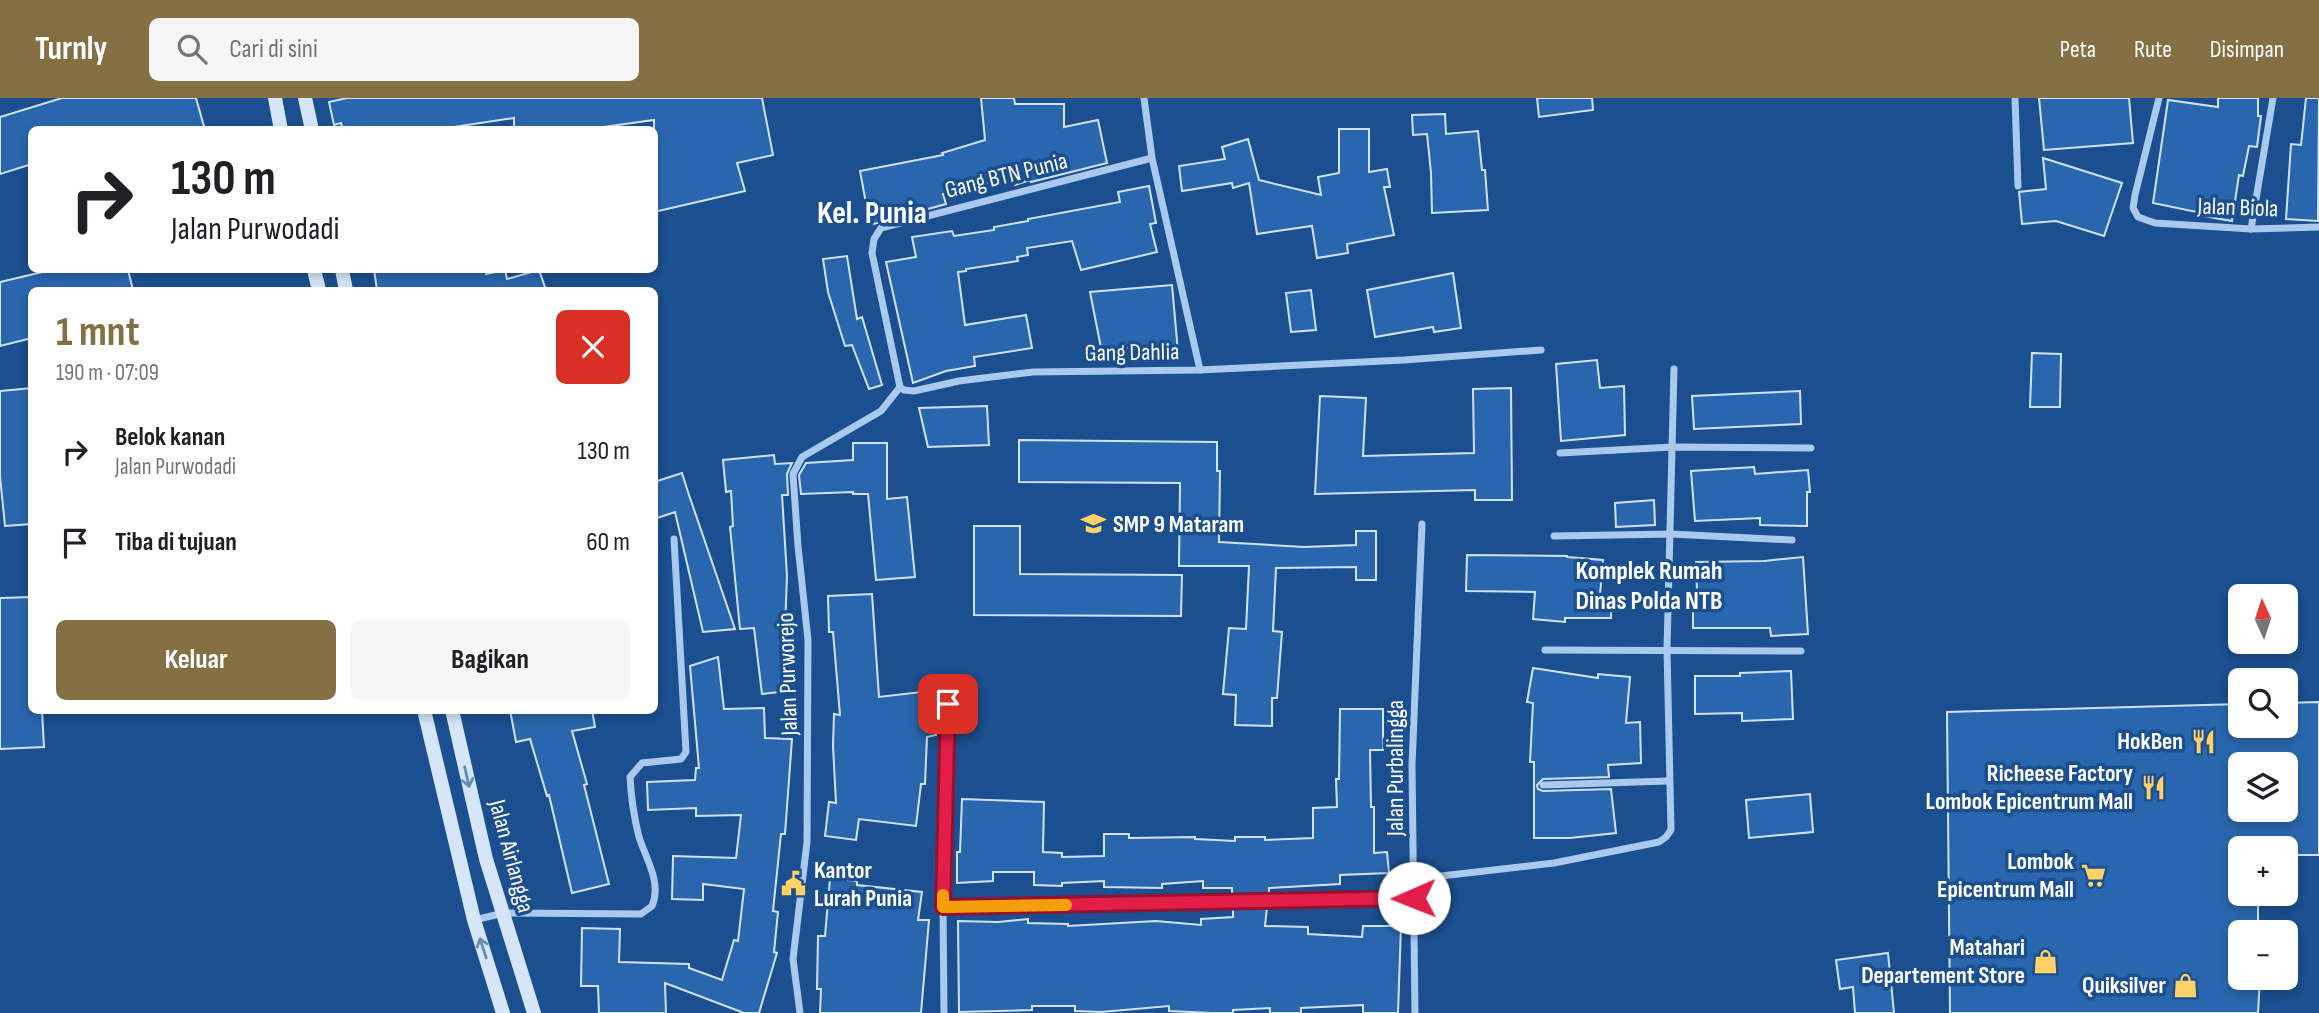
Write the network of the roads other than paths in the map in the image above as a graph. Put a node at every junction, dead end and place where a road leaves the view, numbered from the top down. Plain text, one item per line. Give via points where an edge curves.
1 (275, 98) edge
2 (305, 98) edge
3 (1144, 98) edge
4 (2015, 98) edge
5 (2159, 98) edge
6 (2273, 98) edge
7 (280, 126) edge
8 (311, 126) edge
9 (1152, 158) junction
10 (2018, 186) dead end
11 (2319, 227) edge
12 (2251, 229) junction
13 (1541, 350) dead end
14 (1674, 369) dead end
15 (1200, 370) junction
16 (900, 387) junction
17 (1673, 447) junction
18 (1811, 448) dead end
19 (1560, 453) dead end
20 (1422, 524) dead end
21 (1671, 534) junction
22 (1554, 537) dead end
23 (674, 538) dead end
24 (1791, 540) dead end
25 (1667, 649) junction
26 (1545, 650) dead end
27 (1801, 650) dead end
28 (960, 680) dead end
29 (425, 714) edge
30 (453, 714) edge
31 (1668, 781) junction
32 (1543, 785) dead end
33 (1415, 878) junction
34 (1414, 898) junction
35 (943, 907) junction
36 (504, 913) junction
37 (474, 920) junction
38 (503, 1013) edge
39 (534, 1013) edge
40 (800, 1013) edge
41 (944, 1013) edge
42 (1415, 1013) edge

1 - 7 main road
2 - 8 main road
3 - 9 street, Gang Dahlia
4 - 10 street
5 - 12 street, Jalan Biola via 2133,208 2138,218
6 - 12 street
9 - 15 street, Gang Dahlia
9 - 16 street, Gang BTN Punia via 881,228 872,253
11 - 12 street, Jalan Biola
13 - 15 street
14 - 17 street
15 - 16 street, Gang Dahlia via 1033,372 914,391
16 - 40 street, Jalan Purworejo via 881,411 802,457 793,474 808,640 807,842 793,959
17 - 18 street
17 - 19 street
17 - 21 street
20 - 33 street, Jalan Purbalingga via 1412,765
21 - 22 street
21 - 24 street
21 - 25 street
23 - 36 street via 686,752 681,759 642,763 630,777 631,801 655,886 652,906 641,914
25 - 26 street
25 - 27 street
25 - 31 street
28 - 35 street via 948,704
29 - 37 main road, Jalan Airlangga
30 -> 36 main road, Jalan Airlangga via 486,859
31 - 32 street
31 - 33 street via 1671,830 1659,842 1554,863
33 - 34 street, Jalan Purbalingga
34 - 35 street
34 - 42 street, Jalan Purbalingga
35 - 41 street
36 - 37 street
36 - 39 main road, Jalan Airlangga
38 -> 37 main road, Jalan Airlangga

